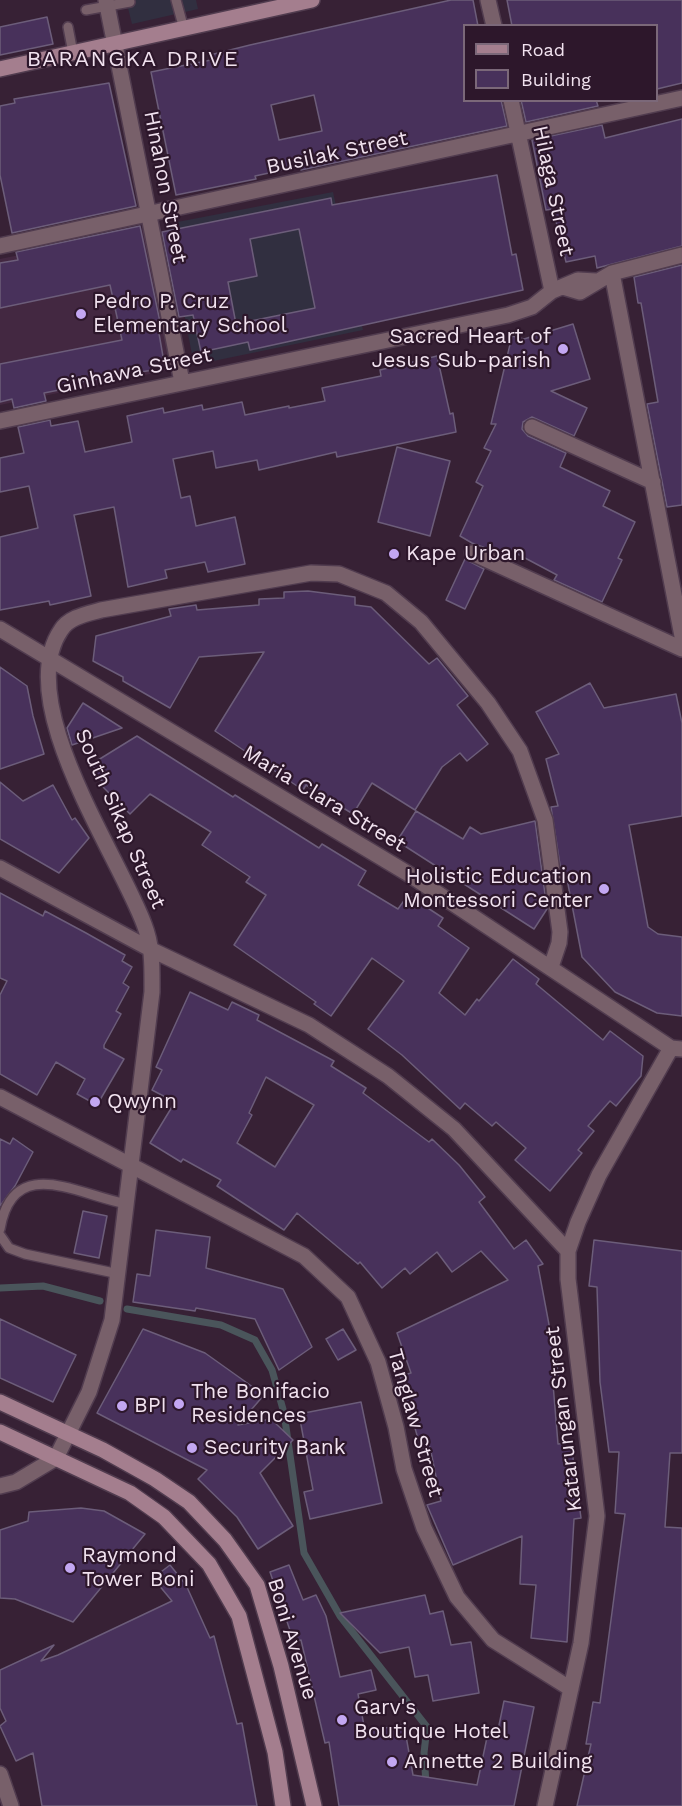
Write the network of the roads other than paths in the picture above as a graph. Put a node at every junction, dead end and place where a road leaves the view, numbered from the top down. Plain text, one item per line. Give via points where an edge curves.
1 (176, 0) edge
2 (312, 0) edge
3 (488, 0) edge
4 (130, 2) dead end
5 (106, 3) edge
6 (86, 10) dead end
7 (494, 24) edge
8 (68, 27) dead end
9 (183, 29) junction
10 (114, 44) junction
11 (73, 53) junction
12 (0, 69) edge
13 (682, 98) edge
14 (511, 102) edge
15 (519, 135) junction
16 (150, 216) junction
17 (0, 246) edge
18 (682, 255) edge
19 (612, 273) junction
20 (558, 289) junction
21 (182, 382) junction
22 (0, 421) edge
23 (532, 427) dead end
24 (653, 482) junction
25 (472, 553) dead end
26 (0, 629) edge
27 (682, 636) edge
28 (682, 649) edge
29 (49, 660) junction
30 (0, 868) edge
31 (152, 950) junction
32 (551, 967) junction
33 (677, 1048) edge
34 (0, 1096) edge
35 (132, 1167) junction
36 (127, 1204) junction
37 (0, 1229) edge
38 (0, 1235) edge
39 (568, 1251) junction
40 (119, 1274) junction
41 (0, 1402) edge
42 (0, 1432) edge
43 (70, 1434) junction
44 (56, 1458) junction
45 (0, 1486) edge
46 (571, 1689) junction
47 (0, 1774) edge
48 (11, 1806) edge
49 (283, 1806) edge
50 (314, 1806) edge
51 (545, 1806) edge

1 - 9 lane
2 - 9 main road
3 - 7 street
4 - 5 lane
5 - 6 lane
5 - 10 street, Hinahon Street
8 - 11 lane
9 - 10 main road
10 - 11 main road
10 - 16 street, Hinahon Street
11 - 12 main road
13 - 15 street, Busilak Street
14 - 15 street, Hilaga Street
15 - 16 street, Busilak Street
15 - 20 street, Hilaga Street
16 - 17 street, Busilak Street
16 - 21 street, Hinahon Street
18 - 19 street
19 - 20 street via 580,292
19 - 24 street
20 - 21 street, Ginhawa Street via 532,307 508,315
21 - 22 street, Ginhawa Street
23 - 24 street
24 - 27 street
25 - 28 street
26 - 29 street, Maria Clara Street
29 - 31 street, South Sikap Street via 48,678 59,740 136,906
29 - 32 street, Maria Clara Street via 407,873
29 - 32 street, South Sikap Street via 61,630 75,618 101,610 311,573 339,574 386,592 422,622 488,703 520,751 545,820 560,932
30 - 31 street
31 - 35 street, South Sikap Street via 152,992
31 - 39 street via 309,1025 388,1076 454,1129
32 - 33 street, Maria Clara Street
33 - 39 street, Katarungan Street via 599,1175
34 - 35 street, Tanglaw Street
35 - 36 street, South Sikap Street
35 - 46 street, Tanglaw Street via 304,1256 348,1297 378,1362 404,1469 424,1528 457,1597 493,1640
36 - 37 lane via 35,1183 11,1199
36 - 40 street, South Sikap Street
38 - 40 lane via 9,1248 25,1254
39 - 46 street, Katarungan Street via 568,1279 597,1516 581,1643
40 - 43 street, South Sikap Street via 112,1320 89,1392
41 - 43 main road, Boni Avenue
42 - 44 main road, Boni Avenue
43 - 44 street, South Sikap Street
43 - 50 main road, Boni Avenue via 122,1460 189,1502 225,1540 257,1585 281,1666
44 - 45 street via 16,1482
44 - 49 main road, Boni Avenue via 138,1499 164,1517 208,1564 239,1616 275,1752
46 - 51 street, Katarungan Street
47 - 48 street

